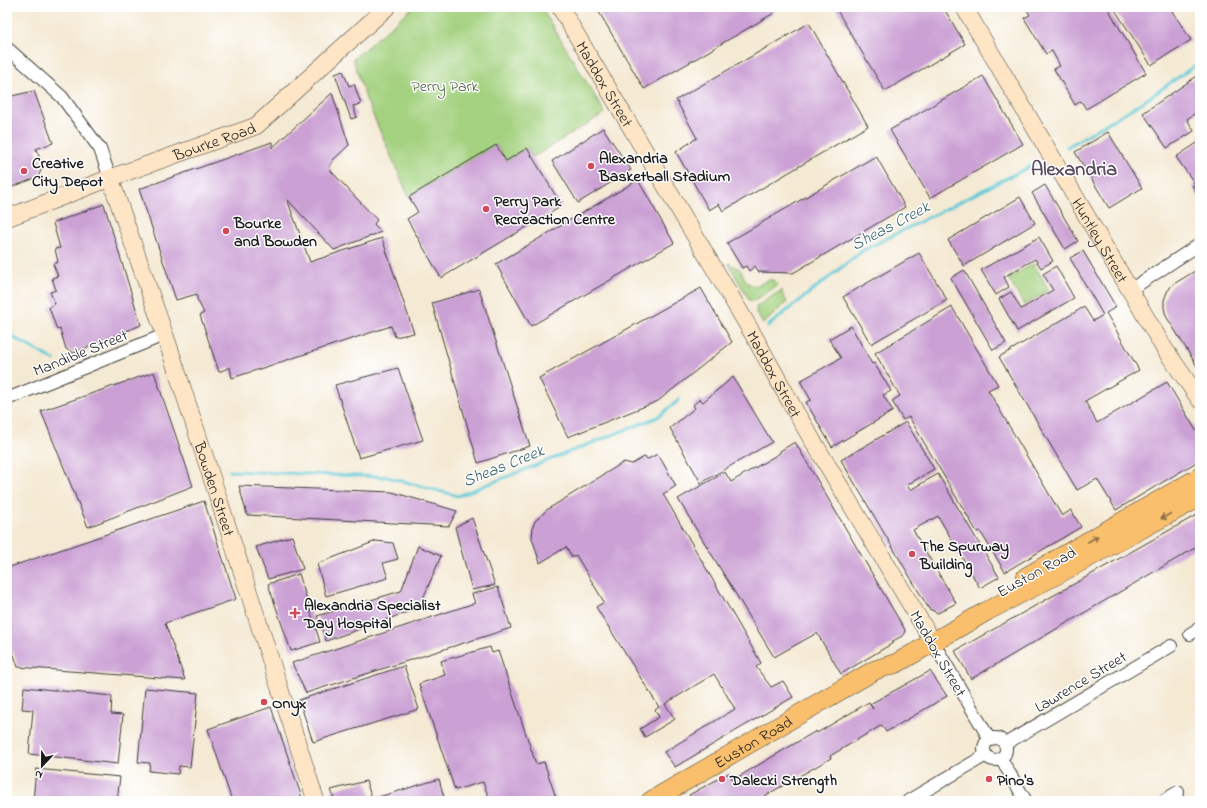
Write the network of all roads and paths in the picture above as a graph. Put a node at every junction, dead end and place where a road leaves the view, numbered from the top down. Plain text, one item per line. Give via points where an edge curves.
1 (387, 7) edge
2 (560, 7) edge
3 (964, 7) edge
4 (7, 48) edge
5 (110, 178) junction
6 (7, 218) edge
7 (1200, 244) edge
8 (1130, 290) junction
9 (164, 335) junction
10 (1164, 348) junction
11 (7, 399) edge
12 (1200, 400) edge
13 (1200, 415) edge
14 (1200, 477) edge
15 (1200, 497) edge
16 (930, 638) junction
17 (1171, 646) dead end
18 (990, 740) junction
19 (1004, 744) junction
20 (986, 755) junction
21 (1001, 759) junction
22 (1178, 792) dead end
23 (316, 801) edge
24 (651, 801) edge
25 (908, 801) edge
26 (1026, 801) edge
27 (1163, 801) edge

1 - 5 street, Bourke Road via 256,126
2 - 16 street, Maddox Street
3 - 8 street, Huntley Street
4 - 5 street via 62,97 100,149
5 - 6 street, Bourke Road
5 - 9 street, Bowden Street
7 - 8 street
8 - 10 street, Huntley Street
9 - 11 street, Mandible Street
9 - 23 street, Bowden Street
10 - 12 street, Huntley Street
10 - 13 street, Huntley Street
16 -> 14 main road, Euston Road
15 -> 16 main road, Euston Road via 1058,574
16 - 18 street, Maddox Street
16 - 24 main road, Euston Road via 892,655 875,670
17 - 19 street, Lawrence Street
18 - 19 street via 1000,740
18 - 20 street via 985,746
19 - 21 street via 1006,750
20 - 21 street via 991,760
20 - 25 street
21 - 26 street
22 - 27 street

